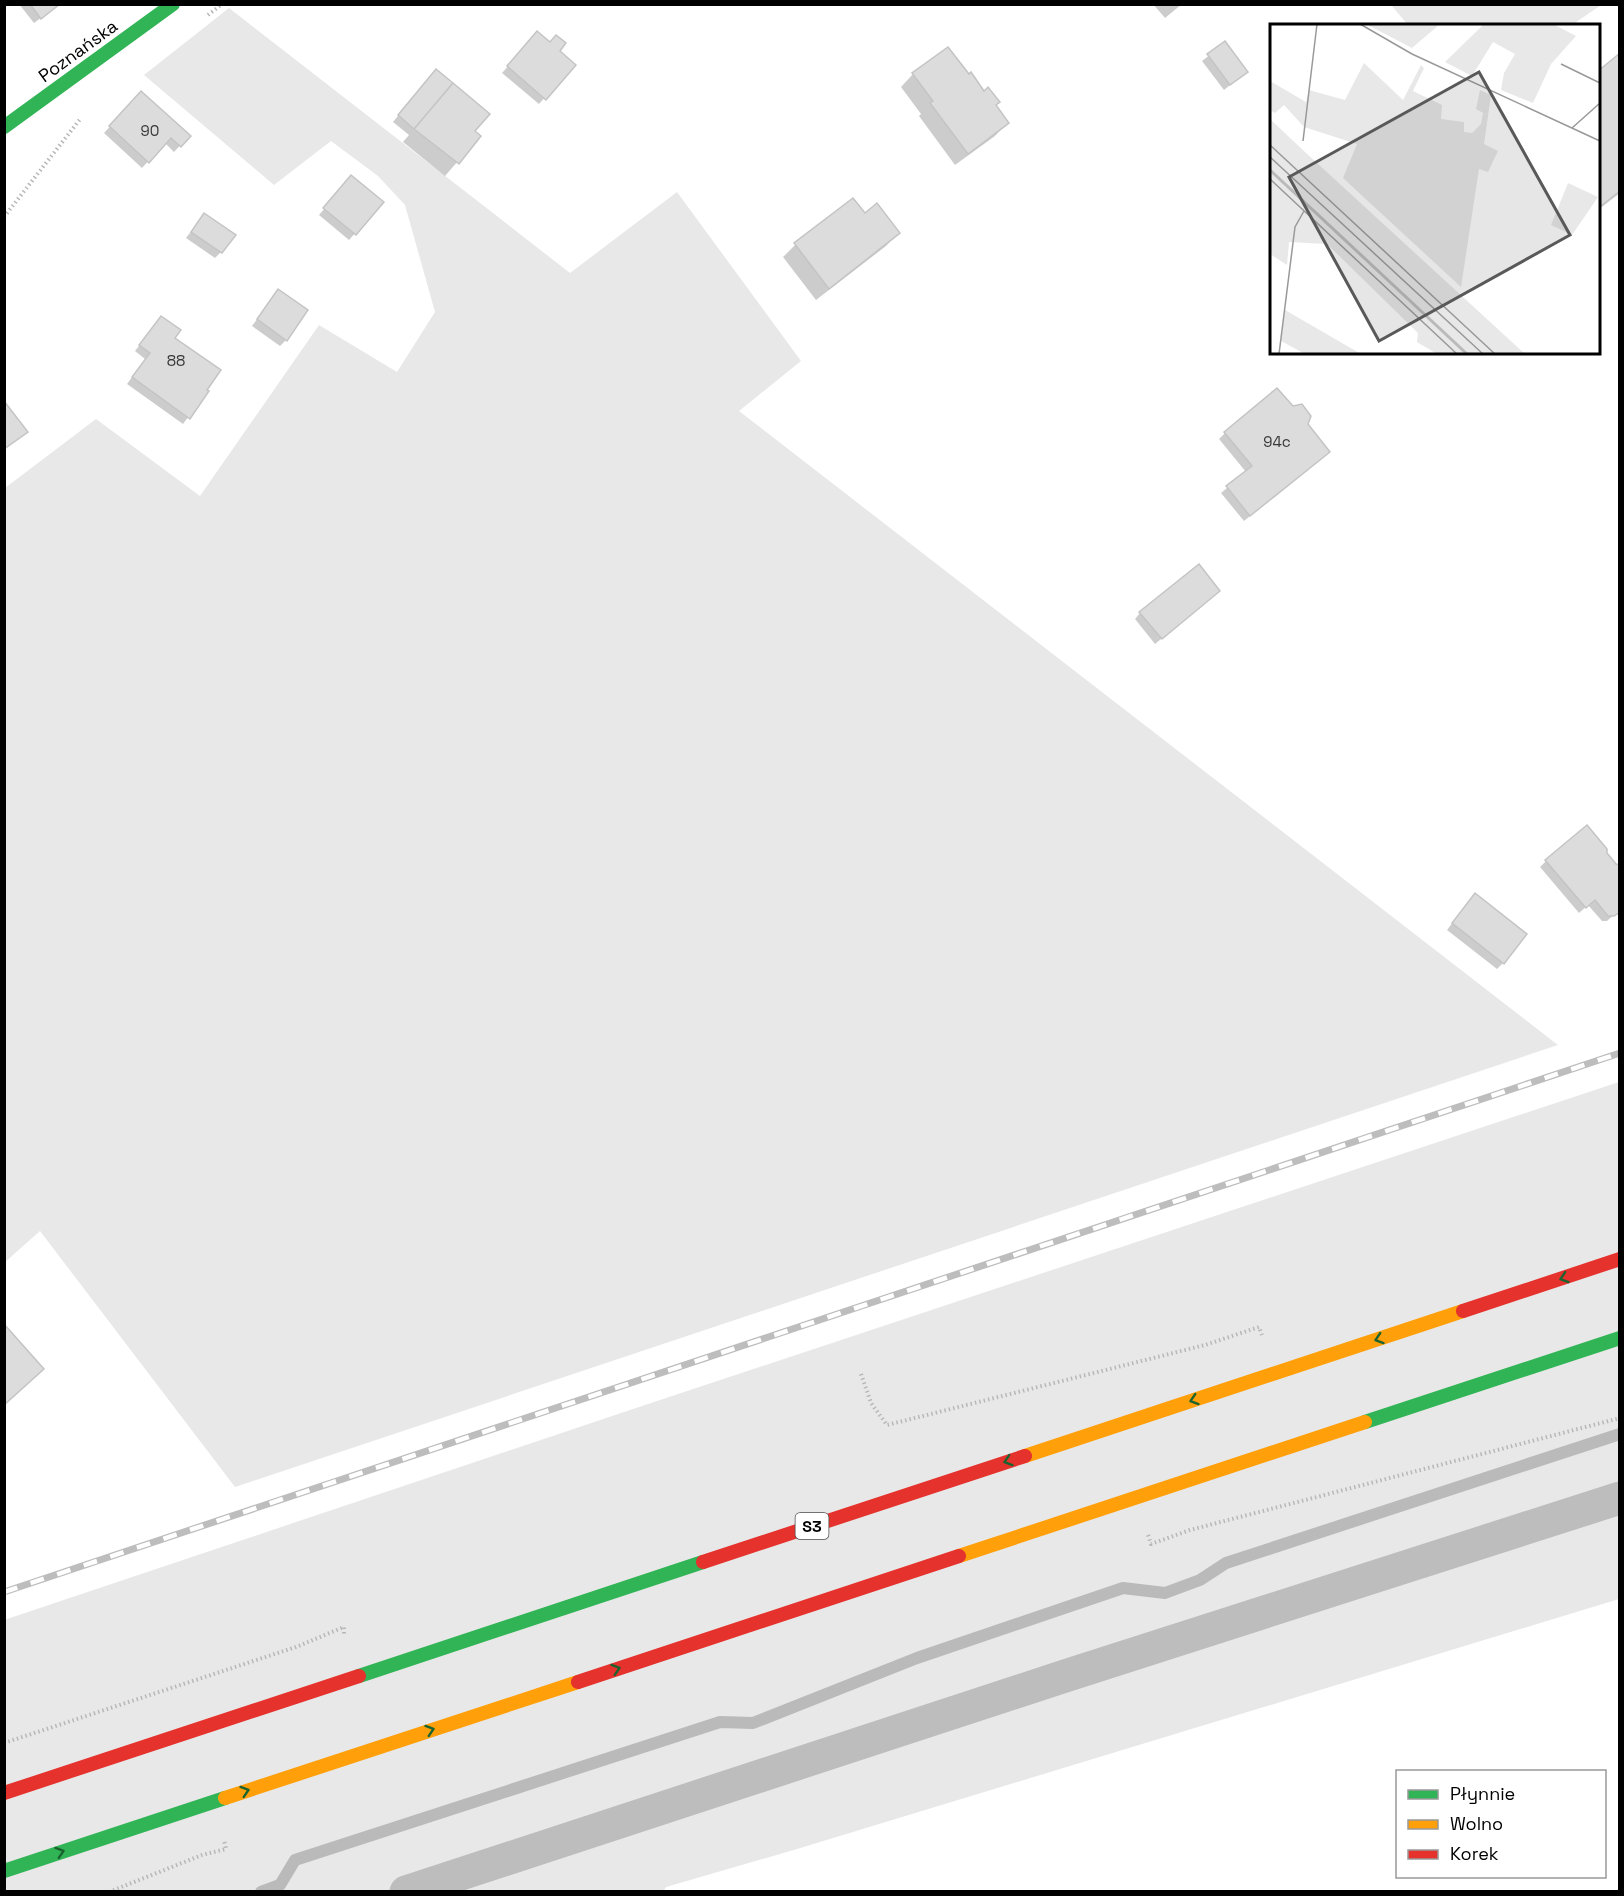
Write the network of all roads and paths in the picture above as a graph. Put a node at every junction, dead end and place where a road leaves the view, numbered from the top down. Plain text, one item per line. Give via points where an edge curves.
1 (174, 4) edge
2 (222, 4) edge
3 (204, 18) dead end
4 (82, 117) dead end
5 (4, 127) edge
6 (4, 217) edge
7 (1620, 1259) edge
8 (1262, 1335) dead end
9 (1620, 1338) edge
10 (861, 1374) dead end
11 (1620, 1418) edge
12 (1620, 1498) edge
13 (1148, 1535) dead end
14 (344, 1636) dead end
15 (4, 1743) edge
16 (4, 1792) edge
17 (224, 1840) dead end
18 (4, 1871) edge
19 (109, 1892) edge
20 (406, 1892) edge

1 - 5 main road, Poznańska
2 - 3 path
4 - 6 path
7 -> 16 main road, S3
8 - 10 path via 1259,1327 1205,1345 887,1425 871,1402
18 -> 9 main road
11 - 13 path via 1190,1530 1151,1544
12 - 20 street
14 - 15 path via 344,1627 296,1647
17 - 19 path via 226,1850 202,1855

